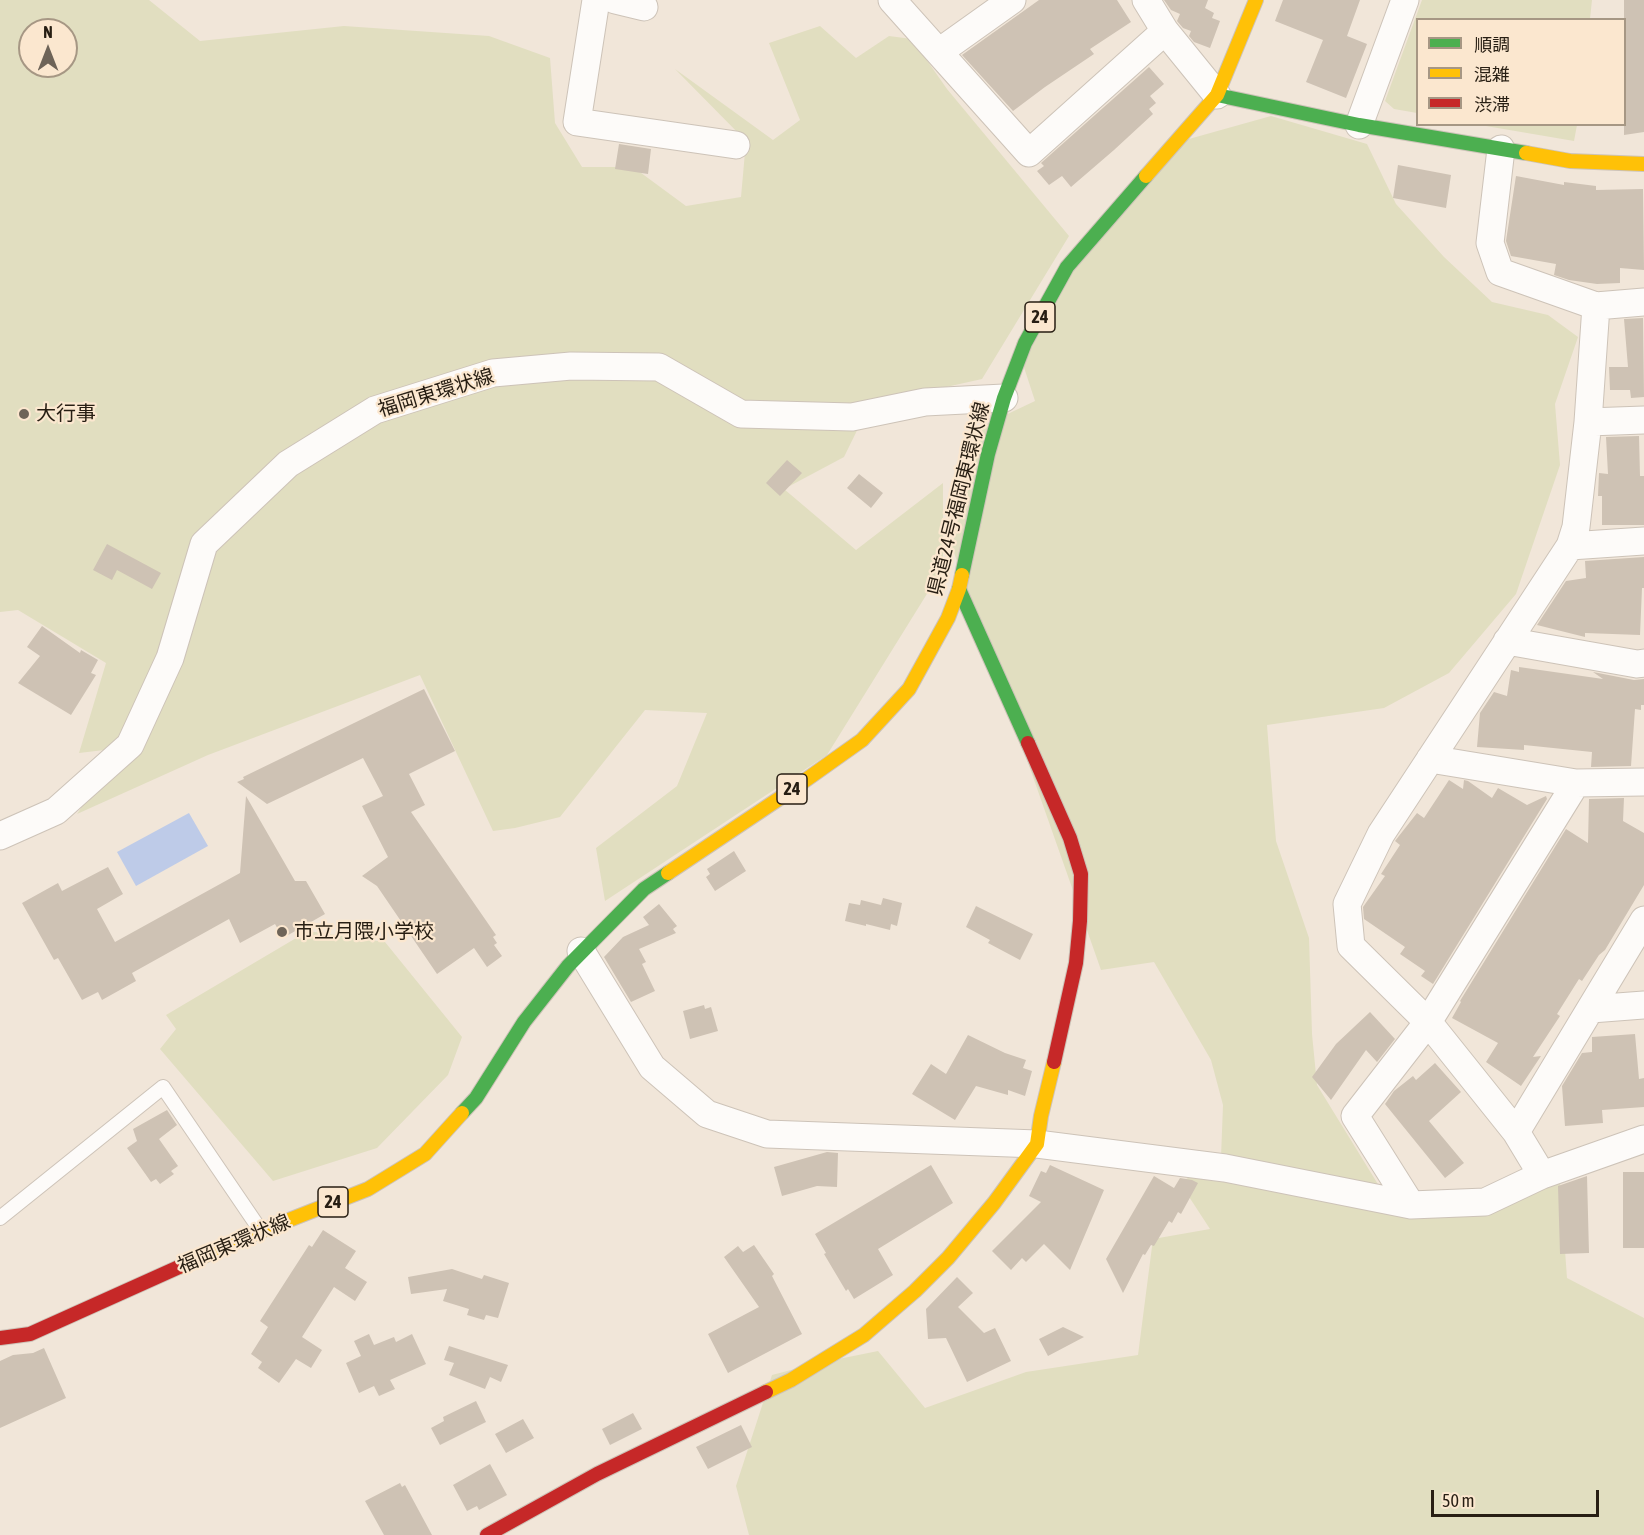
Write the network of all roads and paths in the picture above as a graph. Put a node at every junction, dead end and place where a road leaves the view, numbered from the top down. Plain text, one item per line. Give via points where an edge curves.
1 (596, 0) edge
2 (615, 0) edge
3 (892, 0) edge
4 (1012, 0) edge
5 (1146, 0) edge
6 (1256, 0) edge
7 (1405, 0) edge
8 (644, 7) dead end
9 (1166, 31) junction
10 (939, 52) junction
11 (1217, 95) junction
12 (1359, 125) junction
13 (736, 145) dead end
14 (1501, 149) junction
15 (1644, 164) edge
16 (1644, 302) edge
17 (1596, 306) junction
18 (1004, 398) junction
19 (1644, 420) edge
20 (1588, 422) junction
21 (1644, 541) edge
22 (1570, 546) junction
23 (959, 589) junction
24 (1507, 641) junction
25 (1644, 663) edge
26 (1430, 759) junction
27 (1644, 782) edge
28 (1576, 783) junction
29 (0, 836) edge
30 (1644, 920) edge
31 (581, 951) junction
32 (1644, 1005) edge
33 (1591, 1009) junction
34 (1428, 1022) junction
35 (1516, 1132) junction
36 (1644, 1139) edge
37 (1037, 1144) junction
38 (1542, 1175) junction
39 (1411, 1205) junction
40 (0, 1218) edge
41 (261, 1231) junction
42 (0, 1338) edge
43 (487, 1535) edge

1 - 13 street via 577,122
2 - 8 street
3 - 10 street
4 - 10 street
5 - 9 street
6 - 11 main road, 県道24号福岡東環状線 / 24
7 - 12 street
9 - 10 street via 1029,153
9 - 11 street
11 - 12 main road
11 - 18 main road, 県道24号福岡東環状線 / 24 via 1067,267 1025,344
12 - 14 main road
14 - 15 main road via 1570,161
14 - 17 street via 1490,243 1500,272
16 - 17 street
17 - 20 street
18 - 23 main road, 県道24号福岡東環状線 / 24
18 - 29 street, 福岡東環状線 via 925,402 852,417 741,414 659,367 571,366 493,373 375,410 288,464 204,544 170,658 130,745 56,812
19 - 20 street
20 - 22 street via 1576,527
21 - 22 street
22 - 24 street
23 - 31 main road, 県道24号福岡東環状線 / 24 via 948,618 909,689 862,740 644,888
23 - 37 main road via 1070,838 1081,874 1076,963
24 - 25 street
24 - 26 street
26 - 28 street
26 - 34 street via 1381,834 1347,904 1351,946
27 - 28 street
28 - 34 street
30 - 33 street
31 - 37 street via 652,1066 707,1114 767,1134
31 - 41 main road, 福岡東環状線 / 24 via 524,1022 476,1098 425,1154 368,1188
32 - 33 street
33 - 35 street
34 - 35 street
34 - 39 street via 1355,1116
35 - 38 street
36 - 38 street
37 - 39 street via 1225,1168
37 - 43 main road via 948,1258 864,1335 791,1380 597,1474
38 - 39 street via 1485,1202
40 - 41 lane via 163,1087
41 - 42 main road, 福岡東環状線 / 24 via 30,1334

